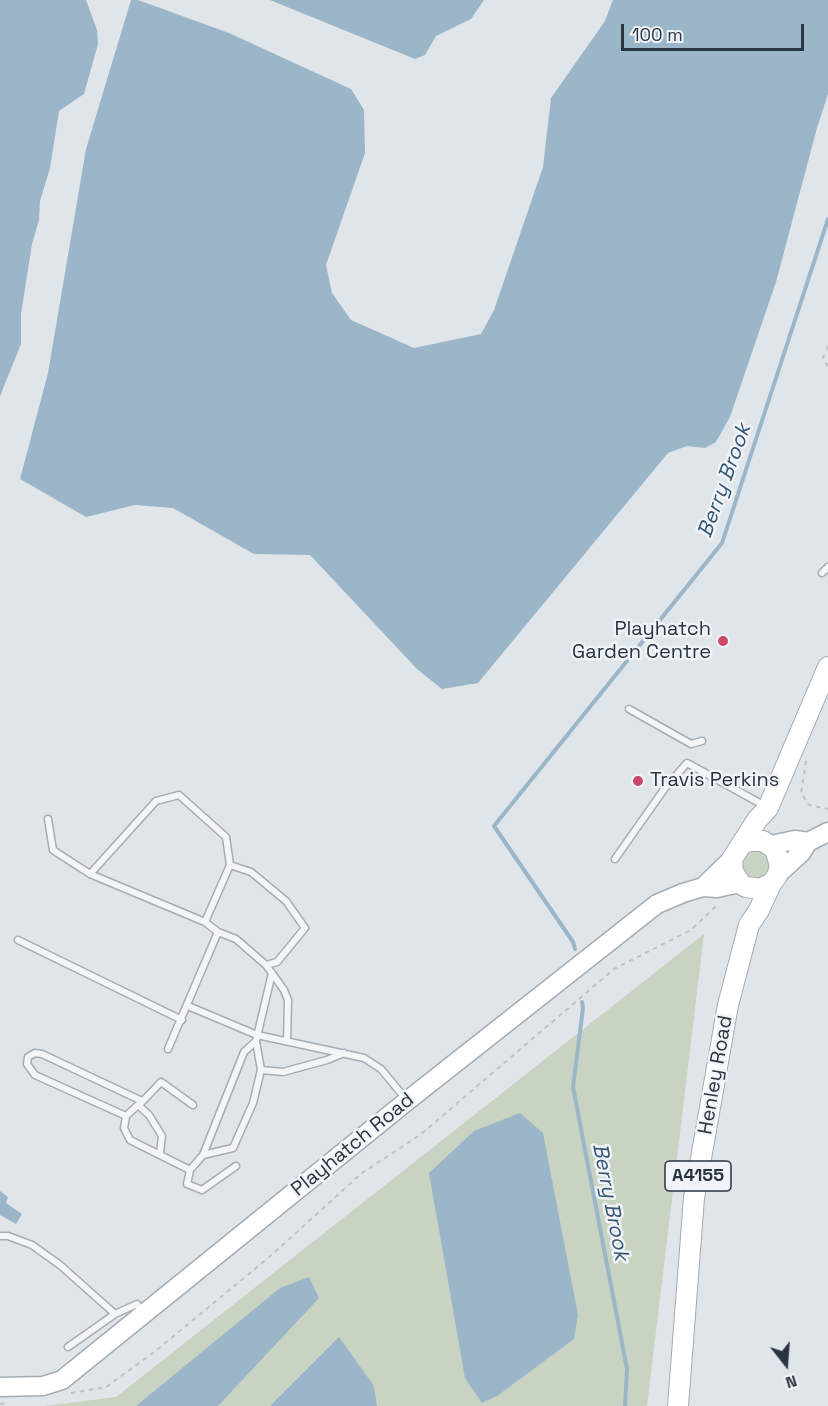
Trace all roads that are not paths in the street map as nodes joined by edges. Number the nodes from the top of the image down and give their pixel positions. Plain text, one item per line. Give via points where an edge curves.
1 (828, 567) edge
2 (822, 573) dead end
3 (828, 667) edge
4 (629, 709) dead end
5 (702, 741) dead end
6 (768, 808) junction
7 (48, 819) dead end
8 (828, 832) edge
9 (808, 842) junction
10 (770, 845) junction
11 (737, 852) junction
12 (615, 859) dead end
13 (230, 865) junction
14 (90, 874) junction
15 (775, 878) junction
16 (740, 884) junction
17 (710, 887) junction
18 (205, 922) junction
19 (749, 925) junction
20 (218, 932) junction
21 (18, 940) dead end
22 (266, 965) junction
23 (272, 973) junction
24 (188, 1006) junction
25 (182, 1020) junction
26 (257, 1038) junction
27 (287, 1041) junction
28 (168, 1049) dead end
29 (344, 1053) junction
30 (261, 1070) junction
31 (407, 1101) junction
32 (140, 1103) junction
33 (193, 1105) dead end
34 (126, 1116) junction
35 (160, 1153) junction
36 (203, 1155) junction
37 (236, 1166) dead end
38 (190, 1170) junction
39 (0, 1236) edge
40 (115, 1314) junction
41 (144, 1314) junction
42 (68, 1347) dead end
43 (0, 1387) edge
44 (678, 1406) edge

1 - 2 lane
3 - 6 main road
4 - 5 lane via 691,744
6 - 10 main road
6 - 11 main road
6 - 12 lane via 687,763
7 - 14 lane via 53,850
8 - 9 main road
9 - 10 main road via 795,840
9 - 15 main road
10 - 11 main road via 756,840
10 - 15 main road via 778,854
11 - 16 main road via 733,872
11 - 17 main road, Playhatch Road
13 - 14 lane via 226,837 179,795 156,801
13 - 18 lane
13 - 22 lane via 251,872 286,901 305,928 277,962
14 - 18 lane
15 - 16 main road via 759,889
15 - 19 main road, Henley Road / A4155
16 - 17 main road, Playhatch Road
16 - 19 main road, Henley Road / A4155
17 - 31 main road, Playhatch Road via 657,904
18 - 20 lane
19 - 44 main road, Henley Road / A4155 via 728,1005 694,1198
20 - 22 lane via 236,939
20 - 24 lane
21 - 25 lane
22 - 23 lane
23 - 26 lane
23 - 27 lane via 288,1000
24 - 25 lane
24 - 26 lane
25 - 28 lane
26 - 27 lane
26 - 30 lane
26 - 36 lane via 244,1052
27 - 29 lane
29 - 30 lane via 283,1072
29 - 31 lane via 364,1058 381,1069
30 - 36 lane via 253,1103 233,1148
31 - 41 main road, Playhatch Road
32 - 33 lane via 161,1082
32 - 34 lane
32 - 34 lane via 42,1054 28,1057 27,1064 35,1075
32 - 35 lane via 162,1136
34 - 35 lane via 124,1128 130,1140
35 - 38 lane
36 - 38 lane
37 - 38 lane via 202,1190 187,1184
39 - 40 lane via 33,1245
40 - 41 lane via 137,1304
40 - 42 lane
41 - 43 main road, Playhatch Road via 62,1380 43,1386

